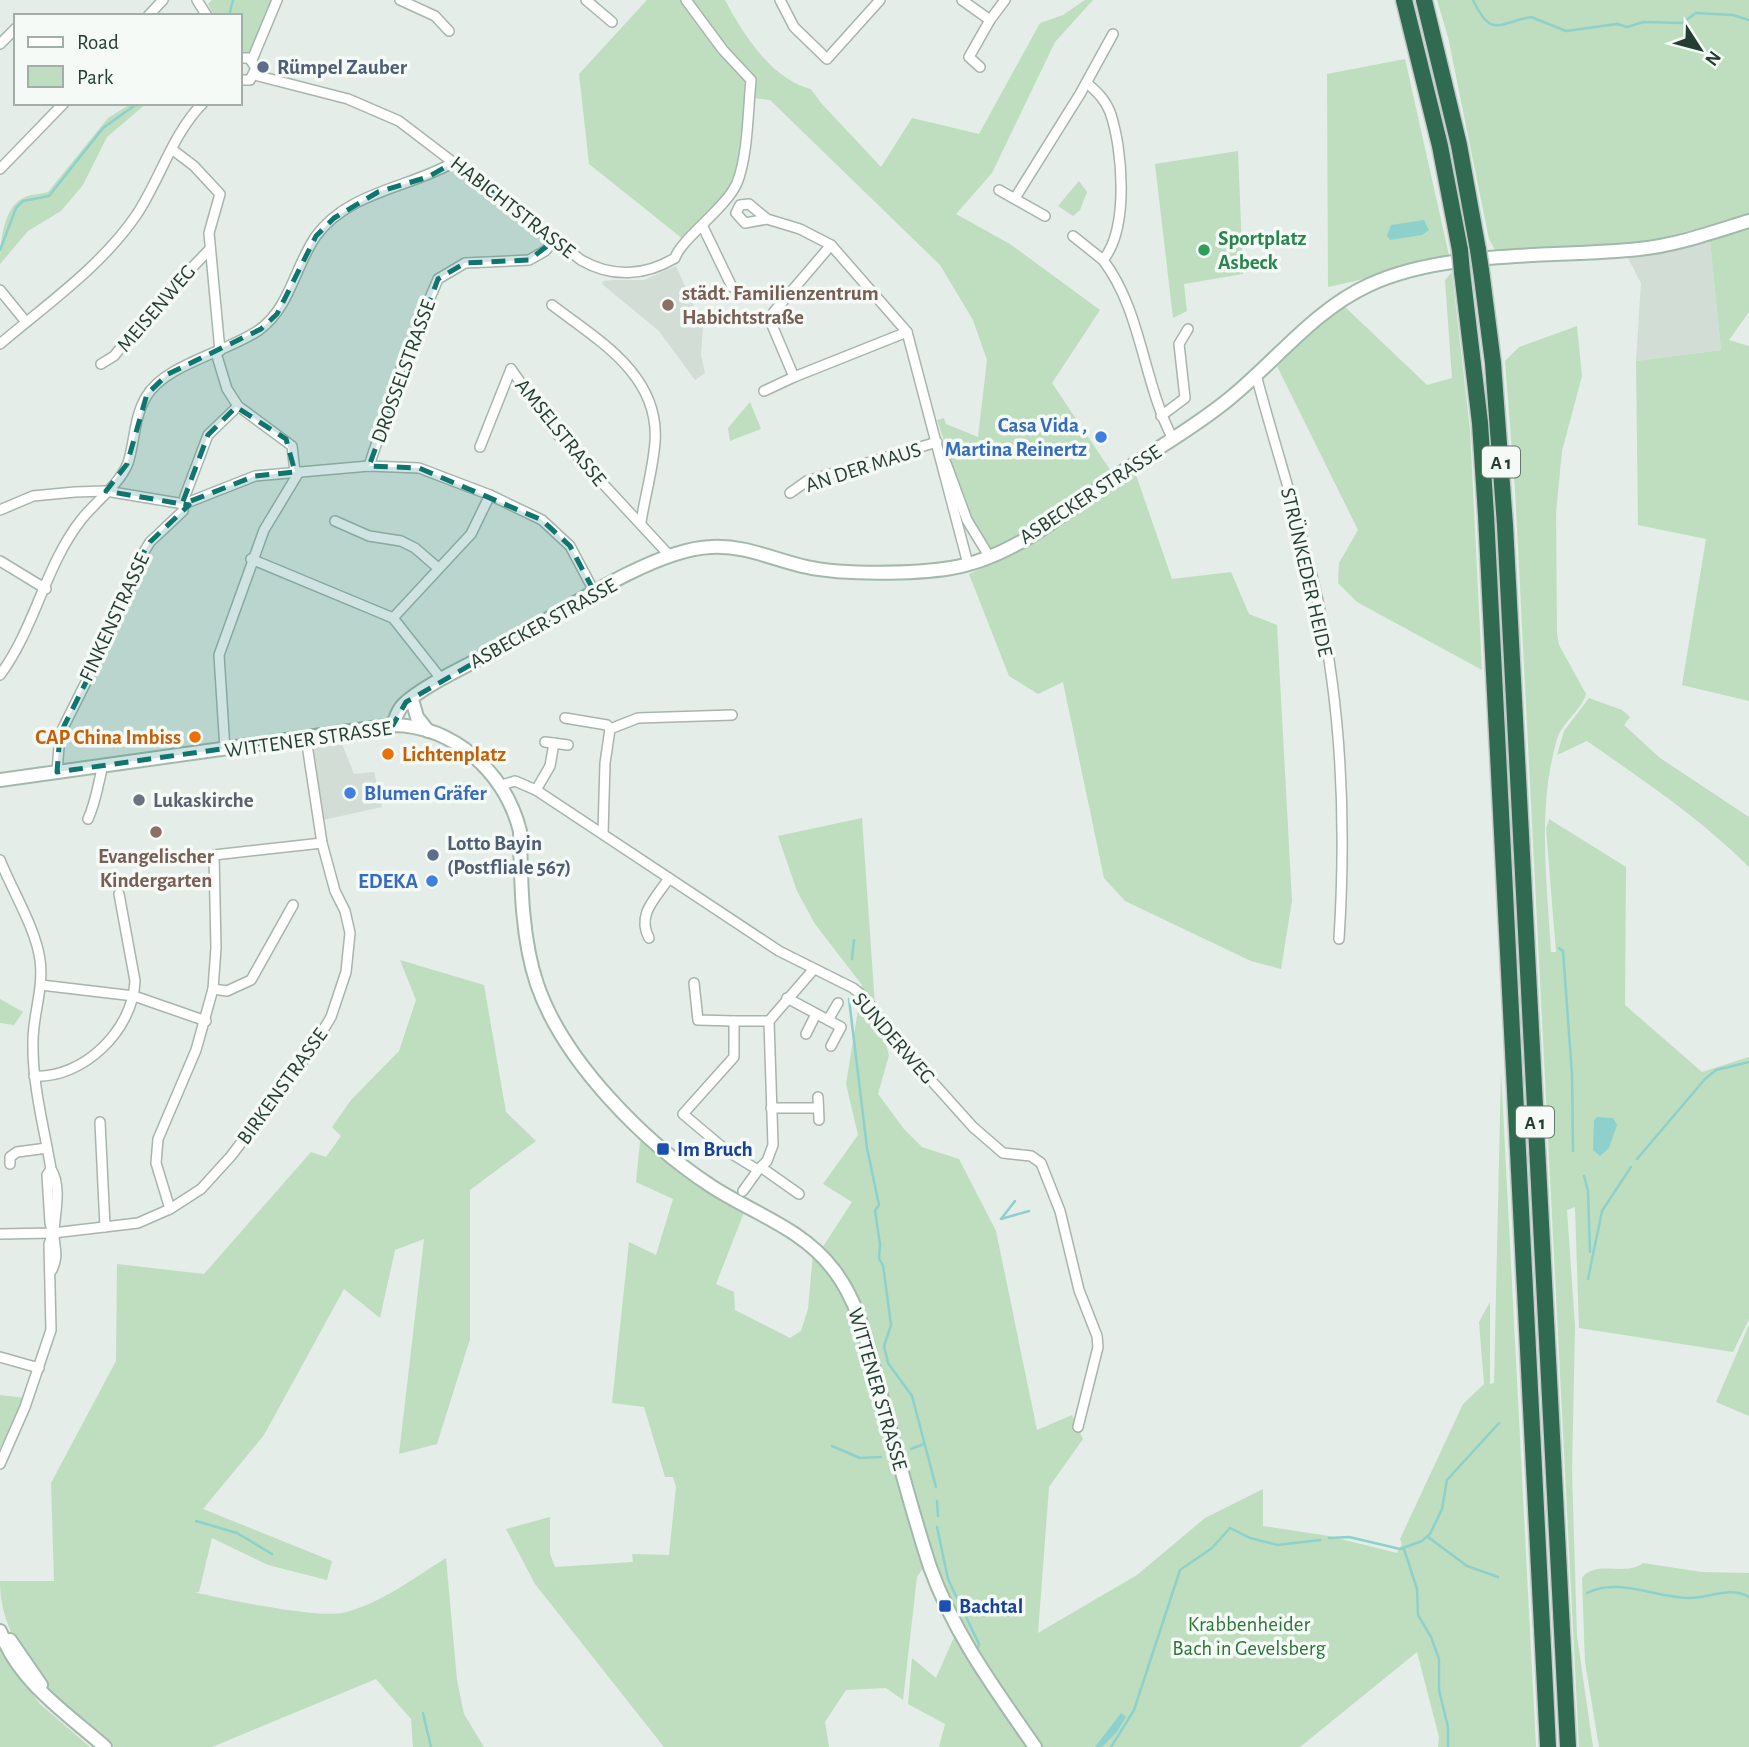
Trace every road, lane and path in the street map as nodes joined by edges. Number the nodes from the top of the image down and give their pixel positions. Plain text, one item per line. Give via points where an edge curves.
1 (163, 0) edge
2 (277, 0) edge
3 (400, 0) edge
4 (586, 0) edge
5 (686, 0) edge
6 (780, 0) edge
7 (880, 0) edge
8 (962, 0) edge
9 (1005, 0) edge
10 (1404, 0) edge
11 (1424, 0) edge
12 (150, 14) edge
13 (990, 20) junction
14 (612, 22) dead end
15 (14, 30) edge
16 (449, 32) dead end
17 (1113, 34) dead end
18 (0, 44) edge
19 (242, 58) edge
20 (252, 61) junction
21 (980, 66) dead end
22 (255, 75) junction
23 (242, 80) edge
24 (1087, 83) junction
25 (62, 105) edge
26 (201, 105) edge
27 (173, 150) junction
28 (454, 162) junction
29 (0, 169) edge
30 (999, 190) dead end
31 (1015, 198) junction
32 (1045, 216) dead end
33 (767, 219) dead end
34 (1749, 221) edge
35 (703, 227) junction
36 (1073, 236) dead end
37 (555, 240) junction
38 (831, 245) junction
39 (210, 249) junction
40 (1103, 260) junction
41 (732, 287) dead end
42 (0, 290) edge
43 (552, 305) dead end
44 (26, 322) junction
45 (1188, 329) dead end
46 (907, 332) junction
47 (0, 344) edge
48 (218, 352) junction
49 (101, 364) dead end
50 (1256, 375) junction
51 (794, 377) junction
52 (764, 390) dead end
53 (238, 406) junction
54 (1161, 416) junction
55 (1173, 439) junction
56 (937, 442) junction
57 (480, 447) dead end
58 (369, 466) junction
59 (297, 472) junction
60 (106, 491) junction
61 (790, 494) dead end
62 (490, 495) junction
63 (184, 504) junction
64 (0, 510) edge
65 (335, 521) dead end
66 (641, 523) junction
67 (669, 555) junction
68 (989, 556) junction
69 (251, 559) junction
70 (0, 561) edge
71 (968, 564) junction
72 (438, 568) junction
73 (46, 589) junction
74 (595, 593) junction
75 (393, 618) junction
76 (0, 675) edge
77 (442, 680) junction
78 (414, 701) junction
79 (732, 715) dead end
80 (565, 718) dead end
81 (399, 726) junction
82 (610, 729) junction
83 (428, 731) junction
84 (306, 738) junction
85 (568, 745) dead end
86 (225, 750) junction
87 (103, 765) junction
88 (57, 772) junction
89 (0, 780) edge
90 (502, 785) junction
91 (536, 790) junction
92 (88, 819) dead end
93 (603, 833) junction
94 (322, 843) junction
95 (0, 860) edge
96 (669, 878) junction
97 (119, 894) dead end
98 (293, 905) dead end
99 (649, 938) dead end
100 (1339, 939) dead end
101 (813, 970) junction
102 (694, 983) dead end
103 (41, 985) junction
104 (213, 989) junction
105 (134, 996) junction
106 (787, 998) junction
107 (838, 1003) dead end
108 (816, 1014) junction
109 (769, 1020) junction
110 (828, 1020) junction
111 (206, 1021) junction
112 (734, 1021) junction
113 (806, 1034) dead end
114 (831, 1046) dead end
115 (34, 1076) junction
116 (818, 1097) dead end
117 (771, 1108) junction
118 (818, 1108) junction
119 (818, 1120) dead end
120 (100, 1122) dead end
121 (47, 1148) junction
122 (10, 1164) dead end
123 (760, 1169) junction
124 (743, 1191) dead end
125 (799, 1194) dead end
126 (170, 1209) junction
127 (105, 1227) junction
128 (53, 1233) junction
129 (0, 1234) edge
130 (0, 1357) edge
131 (39, 1368) junction
132 (1078, 1427) dead end
133 (0, 1464) edge
134 (0, 1630) edge
135 (105, 1747) edge
136 (1035, 1747) edge
137 (1548, 1747) edge
138 (1568, 1747) edge

1 - 12 street
2 - 20 street
3 - 16 street via 435,16
4 - 14 street
5 - 35 street, HABICHTSTRASSE via 751,80 737,184
6 - 7 street via 794,27 827,59
8 - 13 street
9 - 13 street
10 - 137 highway, A 1, bridge via 1460,250 1480,423
11 - 138 highway, A 1, bridge via 1478,250 1499,424
13 - 21 street via 970,57
15 - 18 street
17 - 24 street
19 - 20 street
20 - 22 street
22 - 23 street
22 - 28 street, HABICHTSTRASSE via 366,105 399,121
24 - 31 street
24 - 40 street via 1101,95 1110,112 1119,157 1120,209 1113,243
25 - 29 street
26 - 27 street
27 - 39 street, MEISENWEG via 220,194 209,233
27 - 44 street via 136,216 111,246
28 - 37 street, HABICHTSTRASSE
28 - 48 street via 428,177 378,192 334,218 316,236 277,314 261,329
30 - 31 street
31 - 32 street
33 - 38 street
34 - 50 main road, ASBECKER STRASSE via 1664,246 1469,261 1386,279 1349,295
35 - 37 street, HABICHTSTRASSE via 677,250 675,258 636,273 587,264
35 - 41 street
36 - 40 street
37 - 58 street, DROSSELSTRASSE via 529,260 465,263 438,279 403,363
38 - 46 street
38 - 51 street via 771,319
39 - 48 street, MEISENWEG
39 - 49 street, MEISENWEG via 149,311 114,356
40 - 54 street via 1120,285
42 - 44 street
43 - 66 street via 608,347 645,390 654,417 655,442
44 - 47 street
45 - 54 street, ASBECKER STRASSE via 1179,344 1185,398
46 - 51 street
46 - 56 street, AN DER MAUS
48 - 53 street, MEISENWEG via 227,389
48 - 60 street via 169,374 147,394 127,464
50 - 55 main road, ASBECKER STRASSE
50 - 100 street, STRÜNKEDER HEIDE via 1318,600 1329,662 1343,865
51 - 52 street
53 - 59 street, MEISENWEG via 286,439 295,453
53 - 63 street, FINKENSTRASSE via 208,435
54 - 55 street
55 - 68 main road, ASBECKER STRASSE via 1016,543
56 - 61 street, AN DER MAUS via 807,481
56 - 68 street, AN DER MAUS via 967,520
56 - 71 street, AN DER MAUS
57 - 66 street, AMSELSTRASSE via 511,369 594,478
58 - 59 street
58 - 62 street via 419,468
59 - 63 street via 255,476
59 - 69 street
60 - 63 street
60 - 64 street via 33,496
60 - 73 street via 65,546
62 - 72 street via 471,534
62 - 74 street via 541,520 570,546
63 - 88 street, FINKENSTRASSE via 183,511 150,542 136,565 107,640 60,734
65 - 72 street via 369,536 401,541
66 - 67 street, AMSELSTRASSE
67 - 71 main road, ASBECKER STRASSE via 715,546 821,569 929,570
67 - 74 main road, ASBECKER STRASSE
68 - 71 main road, ASBECKER STRASSE
69 - 75 street
69 - 86 street via 219,655
70 - 73 street
72 - 75 street
73 - 76 street
74 - 77 main road, ASBECKER STRASSE
75 - 77 street
77 - 78 main road, ASBECKER STRASSE
78 - 81 main road
78 - 83 main road via 417,717
79 - 82 street via 638,718
80 - 82 street
81 - 83 main road, WITTENER STRASSE
81 - 84 main road, WITTENER STRASSE
82 - 93 street
83 - 90 main road, WITTENER STRASSE via 470,754
84 - 86 main road, WITTENER STRASSE
84 - 94 street, BIRKENSTRASSE
85 - 91 street via 549,742 550,766
86 - 87 main road, WITTENER STRASSE
87 - 88 main road, WITTENER STRASSE
87 - 92 street
88 - 89 main road, WITTENER STRASSE
90 - 91 street, SUNDERWEG via 515,781
90 - 136 main road, WITTENER STRASSE via 520,831 530,950 548,1013 584,1067 663,1149 719,1191 805,1240 834,1269 859,1320 945,1606 987,1679
91 - 93 street, SUNDERWEG
93 - 96 street, SUNDERWEG
94 - 104 street via 214,855
94 - 126 street, BIRKENSTRASSE via 350,933 346,972 331,1017 231,1156 201,1189
95 - 103 street via 38,951
96 - 99 street via 647,911
96 - 101 street, SUNDERWEG
97 - 105 street via 133,962
98 - 104 street via 251,980 227,991
101 - 106 street
101 - 132 street, SUNDERWEG via 863,997 903,1049 983,1136 1010,1156 1031,1157 1047,1173 1082,1300 1097,1336
102 - 112 street via 698,1020
103 - 105 street
103 - 115 street via 33,1039
104 - 111 street
105 - 111 street
105 - 115 street via 118,1029 91,1056 58,1073
106 - 108 street
106 - 109 street
107 - 110 street
108 - 110 street
108 - 113 street
109 - 112 street
109 - 117 street
110 - 114 street via 841,1027
111 - 126 street via 158,1139 156,1163
112 - 123 street via 734,1057 683,1114 727,1151
115 - 121 street
116 - 118 street
117 - 118 street
117 - 123 street via 773,1145
118 - 119 street
120 - 127 street
121 - 122 street via 15,1153
121 - 128 street
123 - 124 street
123 - 125 street
126 - 127 street, BIRKENSTRASSE via 138,1223
127 - 128 street, BIRKENSTRASSE
128 - 129 street, BIRKENSTRASSE
128 - 131 street via 49,1244 51,1331
130 - 131 street
131 - 133 street
134 - 135 main road via 40,1681 45,1696

